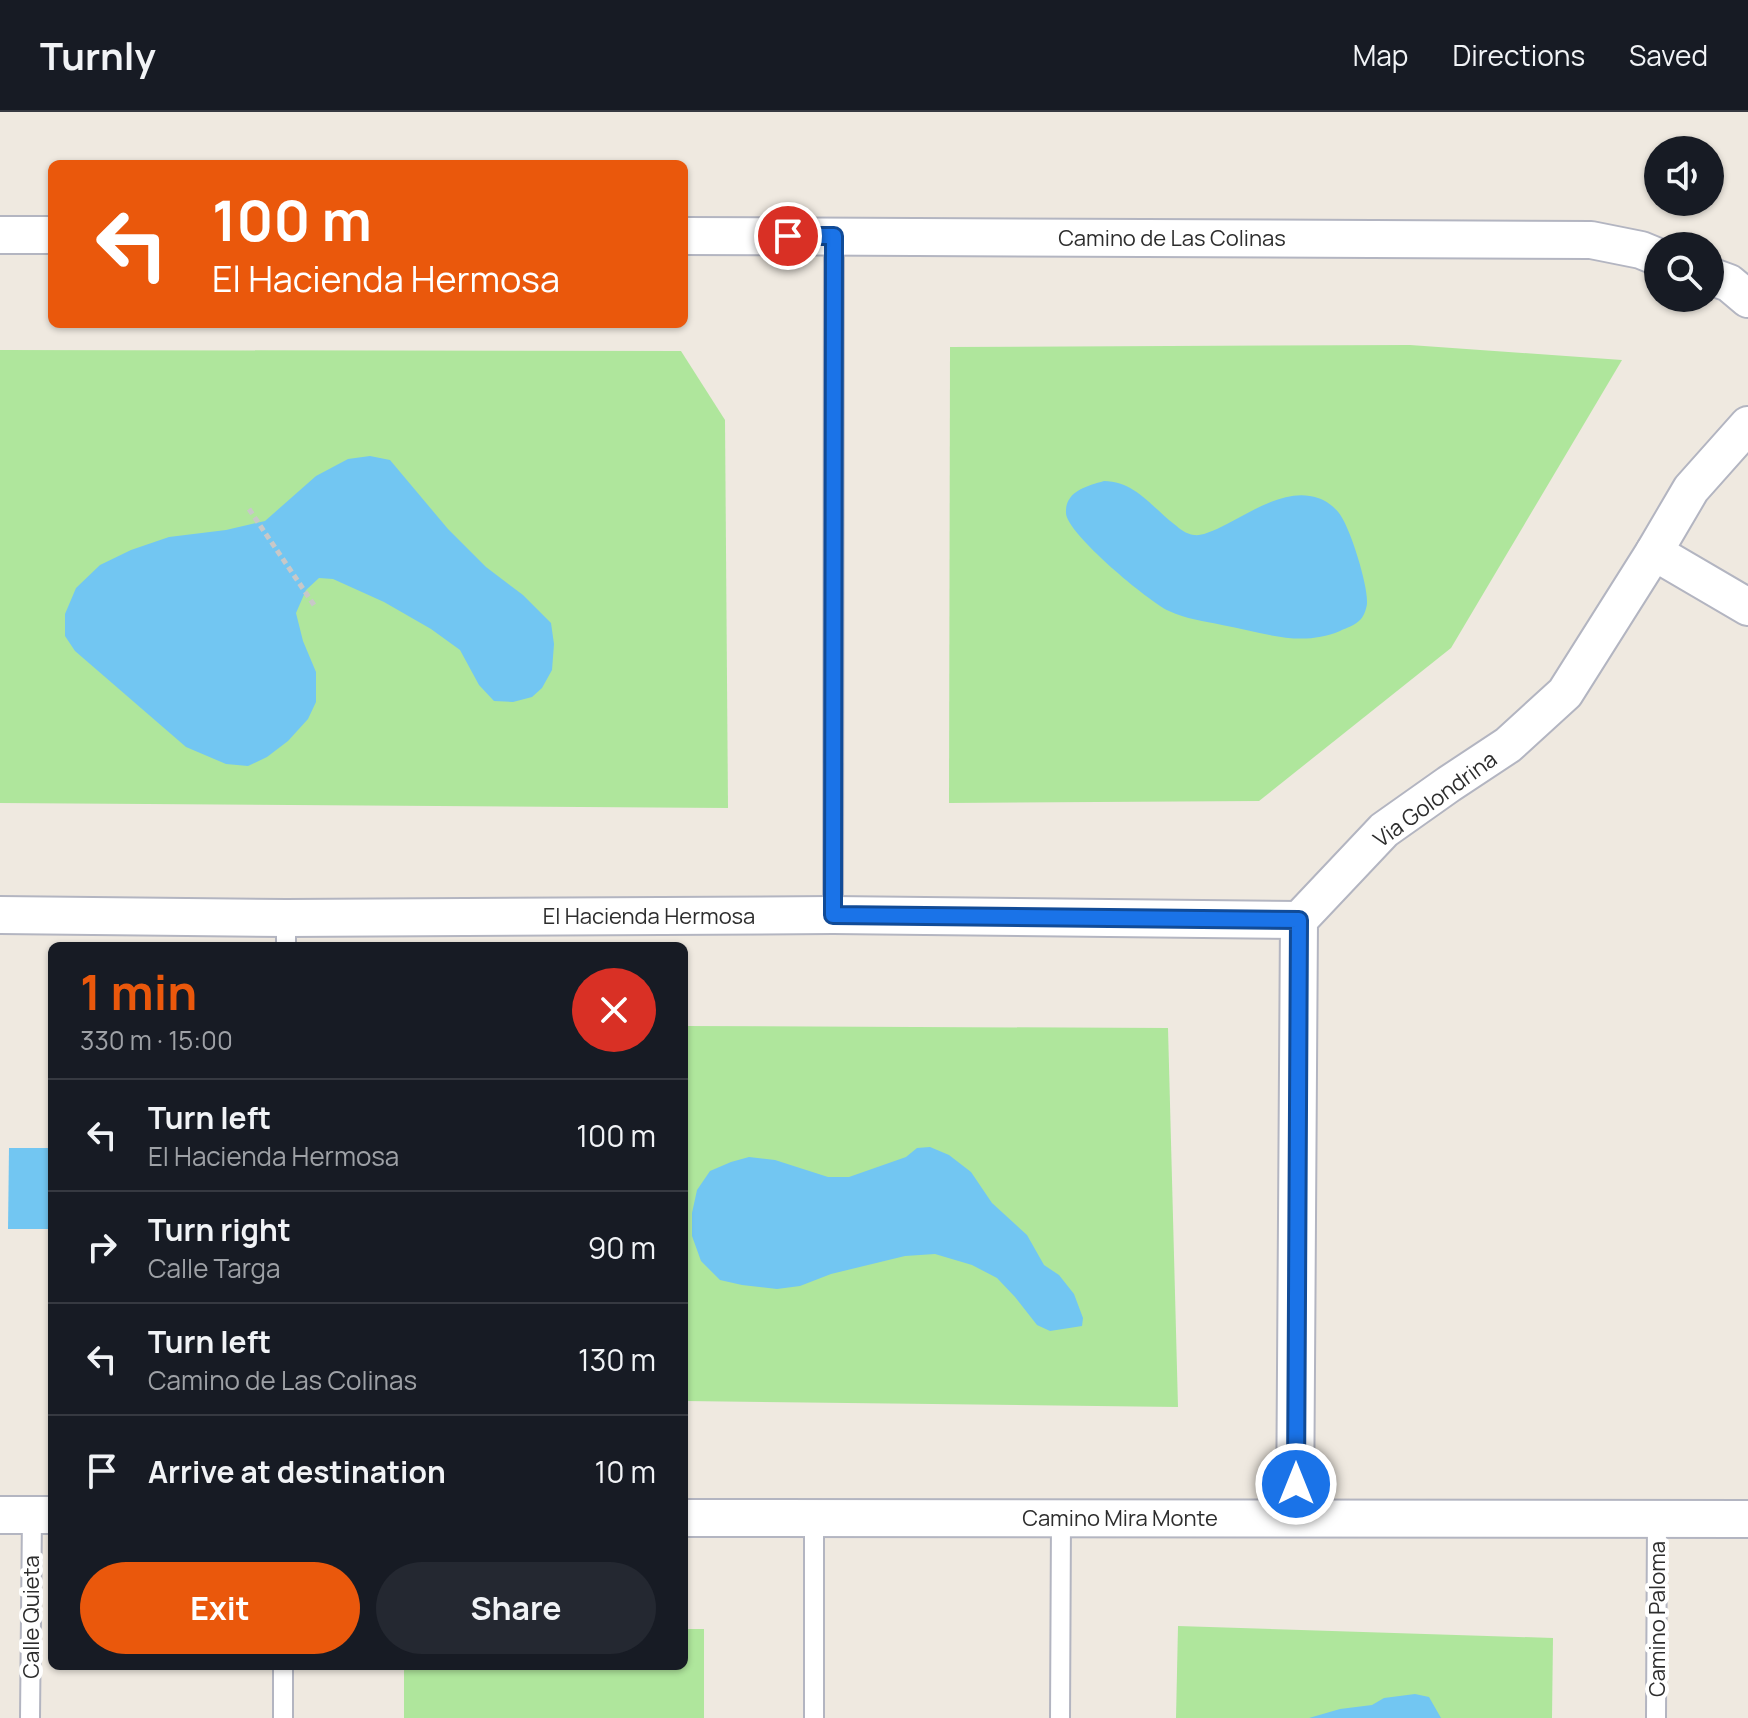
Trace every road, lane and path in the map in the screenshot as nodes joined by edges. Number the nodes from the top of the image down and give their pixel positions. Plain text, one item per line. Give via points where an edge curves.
1 (0, 235) edge
2 (48, 235) edge
3 (688, 236) edge
4 (834, 236) junction
5 (1644, 251) edge
6 (1724, 281) edge
7 (1748, 299) edge
8 (1748, 425) edge
9 (249, 509) dead end
10 (1654, 552) junction
11 (314, 605) dead end
12 (1748, 607) edge
13 (0, 915) edge
14 (833, 915) junction
15 (1299, 920) junction
16 (286, 932) edge
17 (28, 1515) edge
18 (688, 1518) edge
19 (1061, 1518) junction
20 (1295, 1518) junction
21 (814, 1519) junction
22 (1748, 1519) edge
23 (1657, 1520) junction
24 (283, 1670) edge
25 (30, 1718) edge
26 (283, 1718) edge
27 (814, 1718) edge
28 (1060, 1718) edge
29 (1656, 1718) edge

1 - 2 street
3 - 4 street, Camino de Las Colinas
4 - 5 street, Camino de Las Colinas via 1591,240
4 - 14 lane
6 - 7 street
8 - 10 street, Via Golondrina via 1691,489
9 - 11 path
10 - 12 street
10 - 15 street, Via Golondrina via 1565,693 1508,745 1384,830
13 - 16 street, El Hacienda Hermosa
14 - 15 street, El Hacienda Hermosa
14 - 16 street, El Hacienda Hermosa
15 - 20 street
17 - 25 lane, Calle Quieta
18 - 21 street, Camino Mira Monte
19 - 20 street, Camino Mira Monte
19 - 21 street, Camino Mira Monte
19 - 28 lane
20 - 23 street, Camino Mira Monte
21 - 27 lane
22 - 23 street, Camino Mira Monte
23 - 29 lane, Camino Paloma
24 - 26 lane

